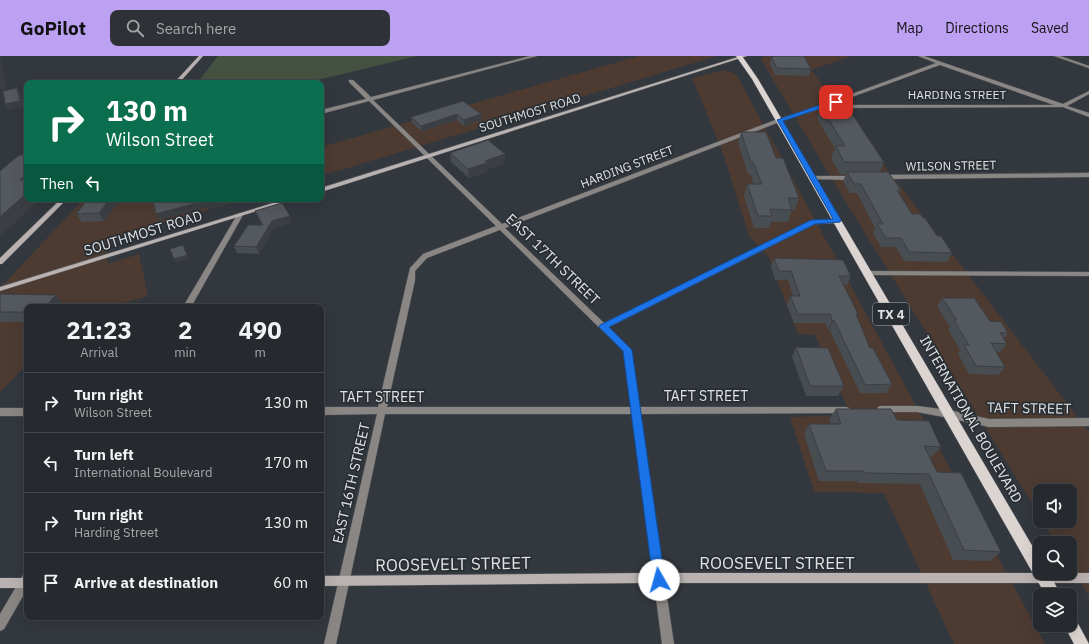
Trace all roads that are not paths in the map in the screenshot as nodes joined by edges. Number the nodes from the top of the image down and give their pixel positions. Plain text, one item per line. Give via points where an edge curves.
1 (201, 56) edge
2 (535, 56) edge
3 (742, 56) edge
4 (920, 56) edge
5 (1056, 56) edge
6 (940, 63) junction
7 (1089, 67) edge
8 (179, 80) edge
9 (351, 81) dead end
10 (1089, 92) edge
11 (371, 99) junction
12 (1063, 106) junction
13 (821, 107) junction
14 (324, 111) edge
15 (1089, 116) edge
16 (780, 120) junction
17 (428, 156) junction
18 (1089, 175) edge
19 (813, 178) junction
20 (860, 178) edge
21 (875, 178) edge
22 (324, 189) edge
23 (61, 202) edge
24 (283, 202) edge
25 (240, 216) junction
26 (837, 220) junction
27 (501, 227) junction
28 (441, 250) joint
29 (0, 262) edge
30 (868, 273) junction
31 (1089, 274) edge
32 (0, 289) edge
33 (189, 304) edge
34 (603, 327) junction
35 (855, 410) edge
36 (870, 410) edge
37 (324, 411) edge
38 (382, 411) junction
39 (636, 411) junction
40 (0, 412) edge
41 (24, 412) edge
42 (949, 414) junction
43 (1089, 422) edge
44 (1033, 559) edge
45 (1033, 574) edge
46 (1077, 577) edge
47 (1089, 578) edge
48 (659, 580) junction
49 (324, 581) edge
50 (344, 581) junction
51 (24, 582) edge
52 (0, 583) edge
53 (24, 585) edge
54 (0, 625) edge
55 (1075, 632) edge
56 (330, 644) edge
57 (668, 644) edge
58 (1082, 644) edge

1 - 8 street
2 - 11 street
3 - 16 main road, INTERNATIONAL BOULEVARD / TX 4
3 - 17 street, SOUTHMOST ROAD
4 - 6 street
5 - 7 street
6 - 12 street
6 - 13 street, HARDING STREET
9 - 11 street, EAST 17TH STREET
10 - 12 street, HARDING STREET
11 - 14 street
11 - 17 street, EAST 17TH STREET
12 - 13 street, HARDING STREET
12 - 15 street
13 - 16 street, HARDING STREET
16 - 19 main road, INTERNATIONAL BOULEVARD / TX 4
16 - 27 street, HARDING STREET
17 - 22 street, SOUTHMOST ROAD
17 - 27 street, EAST 17TH STREET
18 - 21 street, WILSON STREET
19 - 20 street
19 - 26 main road, INTERNATIONAL BOULEVARD / TX 4
23 - 29 street
24 - 25 street, SOUTHMOST ROAD
25 - 32 street, SOUTHMOST ROAD
25 - 33 street
26 - 30 main road, INTERNATIONAL BOULEVARD / TX 4
26 - 34 street via 814,222
27 - 28 street, HARDING STREET
27 - 34 street, EAST 17TH STREET
28 - 38 street, EAST 16TH STREET via 425,256 412,270
30 - 31 street
30 - 42 main road, INTERNATIONAL BOULEVARD / TX 4
34 - 39 street, EAST 17TH STREET via 627,350
35 - 39 street, TAFT STREET
36 - 42 street, TAFT STREET via 917,409
37 - 38 street, TAFT STREET
38 - 39 street, TAFT STREET
38 - 50 street, EAST 16TH STREET
39 - 48 street, EAST 17TH STREET
40 - 41 street
42 - 43 street, TAFT STREET via 989,423
42 - 44 main road, INTERNATIONAL BOULEVARD / TX 4
45 - 48 street, ROOSEVELT STREET
46 - 47 street, ROOSEVELT STREET
48 - 50 street, ROOSEVELT STREET via 636,578
48 - 57 street, EAST 17TH STREET
49 - 50 street, ROOSEVELT STREET
50 - 56 street, EAST 16TH STREET
51 - 52 street
53 - 54 street
55 - 58 main road

